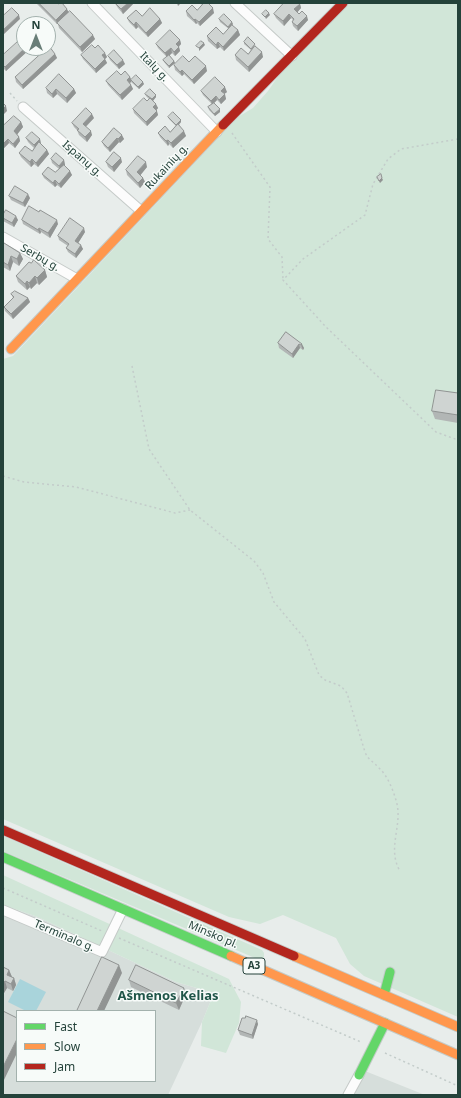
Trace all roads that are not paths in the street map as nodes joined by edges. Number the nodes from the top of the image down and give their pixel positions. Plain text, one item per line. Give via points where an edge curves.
1 (92, 3) edge
2 (235, 3) edge
3 (343, 3) edge
4 (292, 56) junction
5 (22, 107) road end
6 (217, 132) junction
7 (141, 211) junction
8 (3, 237) edge
9 (77, 279) junction
10 (11, 349) dead end
11 (3, 830) edge
12 (3, 857) edge
13 (123, 909) junction
14 (3, 910) edge
15 (286, 963) dead end
16 (273, 964) dead end
17 (264, 970) junction
18 (390, 972) dead end
19 (362, 986) junction
20 (384, 995) junction
21 (385, 1023) junction
22 (458, 1027) edge
23 (458, 1055) edge
24 (359, 1075) joint
25 (348, 1095) edge

1 - 6 street, Italų g.
2 - 4 street
3 - 4 main road, Rukainių g.
4 - 6 main road, Rukainių g.
5 - 7 street, Ispanų g.
6 - 7 main road, Rukainių g.
7 - 9 main road, Rukainių g.
8 - 9 street, Serbų g.
9 - 10 main road, Rukainių g.
11 - 19 main road, Minsko pl. / A3
12 - 13 main road, Minsko pl. / A3
13 - 14 street, Terminalo g. via 102,952
13 - 17 main road, Minsko pl. / A3
15 - 19 main road via 332,980
16 - 17 main road
17 - 21 main road, Minsko pl. / A3
18 - 20 main road
19 - 20 main road, Minsko pl. / A3
20 - 22 main road, Minsko pl. / A3
21 - 23 main road, Minsko pl. / A3
21 - 24 main road
24 - 25 street

